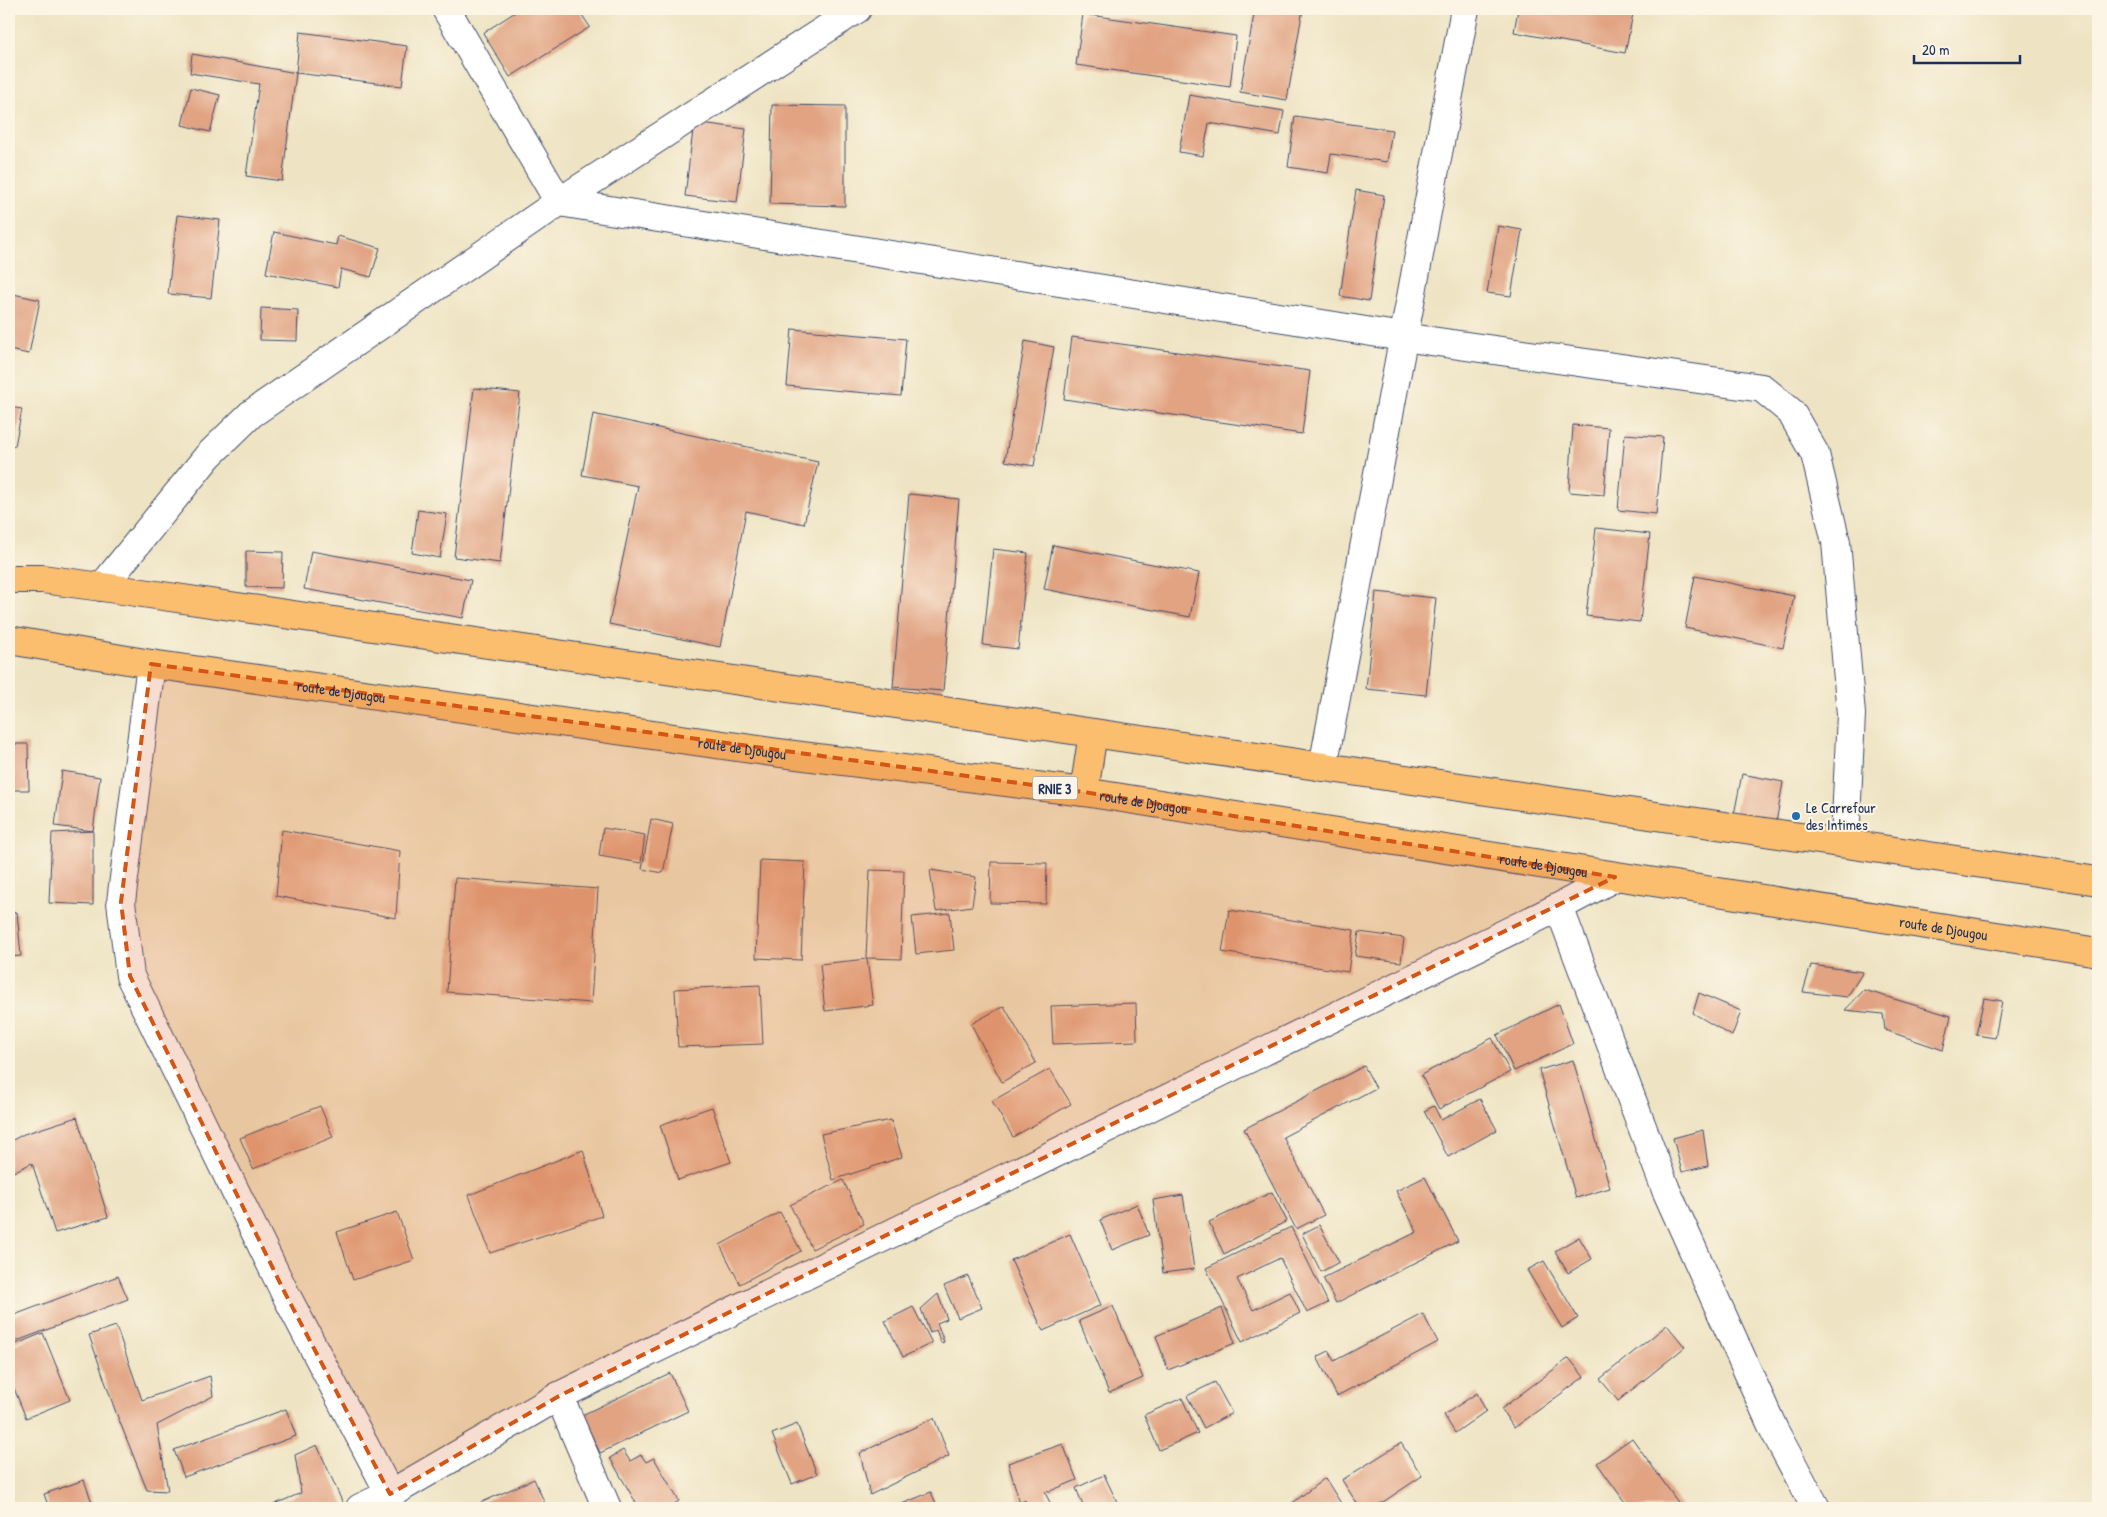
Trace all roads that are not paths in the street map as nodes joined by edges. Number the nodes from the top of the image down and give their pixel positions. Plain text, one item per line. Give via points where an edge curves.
1 (857, 9) edge
2 (1465, 9) edge
3 (453, 12) edge
4 (559, 202) junction
5 (1404, 337) junction
6 (9, 579) edge
7 (102, 587) junction
8 (9, 640) edge
9 (151, 664) junction
10 (1093, 733) junction
11 (1323, 767) junction
12 (1084, 792) junction
13 (1845, 842) junction
14 (1615, 876) junction
15 (2098, 880) edge
16 (1559, 907) junction
17 (2098, 952) edge
18 (559, 1396) junction
19 (390, 1494) junction
20 (360, 1508) edge
21 (607, 1508) edge
22 (1816, 1508) edge

1 - 4 street
2 - 5 street
3 - 4 street
4 - 5 street
4 - 7 street via 251,414 208,456
5 - 11 street
5 - 13 street via 1762,388 1791,412 1814,454 1836,542 1851,714
6 - 7 highway via 42,579
7 - 10 highway
8 - 9 highway, route de Djougou / RNIE 3
9 - 12 highway, route de Djougou / RNIE 3 via 772,752
9 - 19 street via 120,902 130,976 285,1294
10 - 11 highway
10 - 12 highway
11 - 13 highway
12 - 14 highway, route de Djougou / RNIE 3
13 - 15 highway
14 - 16 street
14 - 17 highway, route de Djougou / RNIE 3
16 - 18 street
16 - 22 street via 1666,1190 1774,1430
18 - 19 street
18 - 21 street
19 - 20 street

